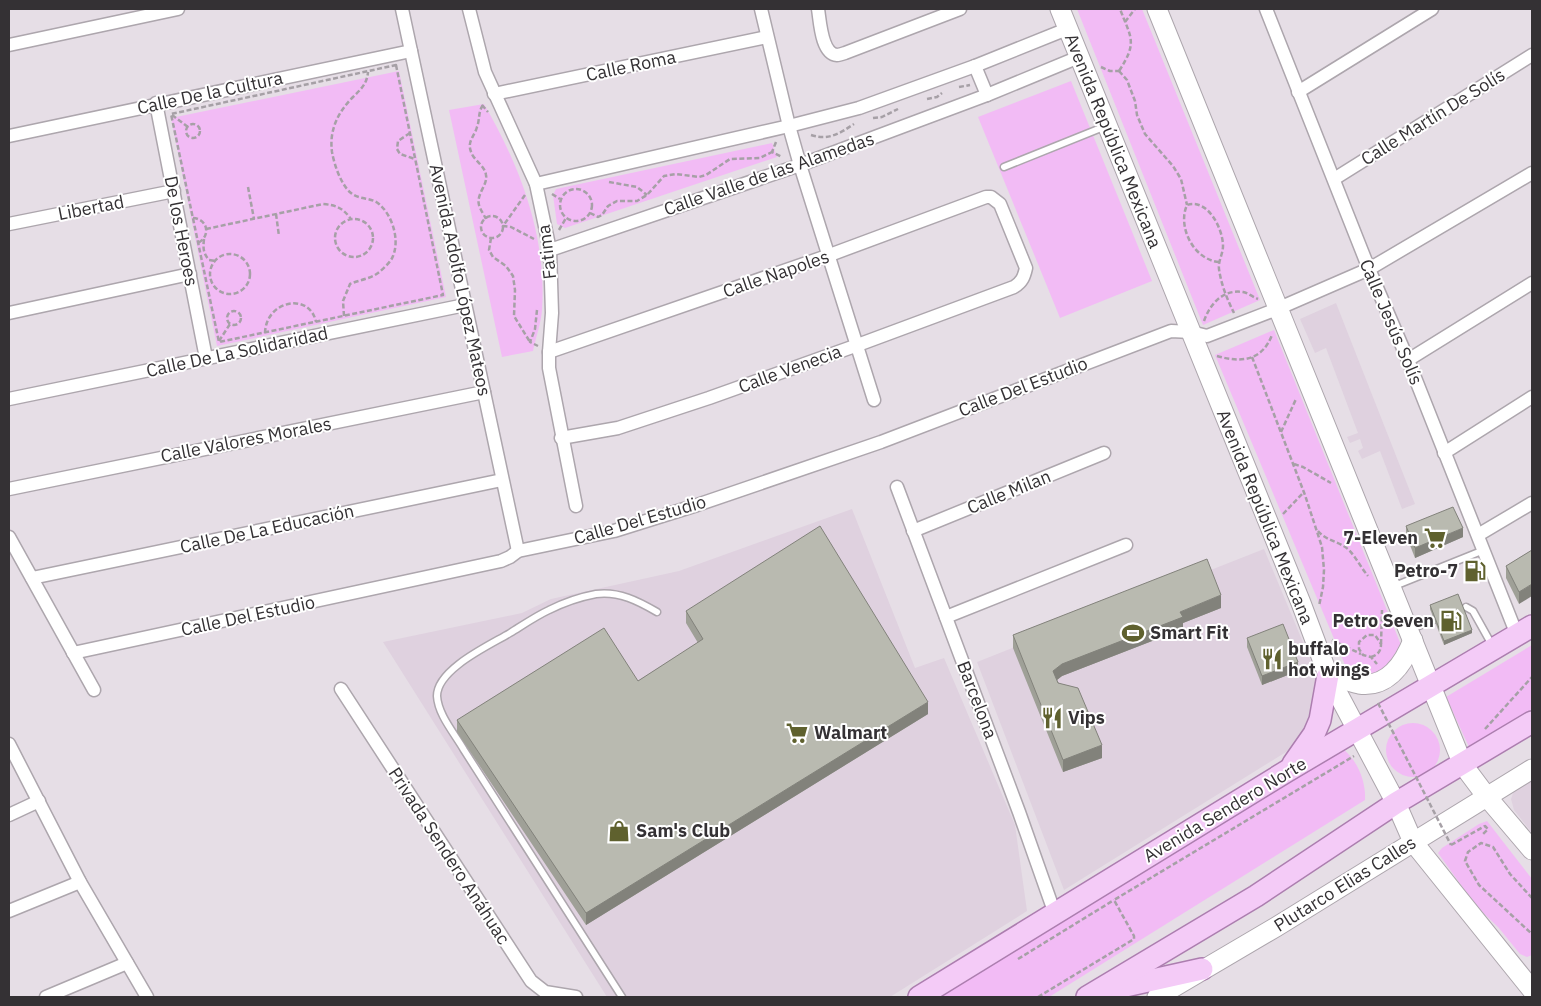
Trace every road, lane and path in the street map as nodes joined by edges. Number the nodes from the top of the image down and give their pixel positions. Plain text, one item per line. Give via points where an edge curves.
1 (178, 9) edge
2 (402, 9) edge
3 (469, 9) edge
4 (761, 9) edge
5 (818, 9) edge
6 (960, 9) edge
7 (1060, 9) edge
8 (1120, 9) edge
9 (1135, 9) edge
10 (1157, 9) edge
11 (1266, 9) edge
12 (1432, 9) edge
13 (1126, 22) junction
14 (1067, 29) junction
15 (767, 37) junction
16 (9, 45) edge
17 (411, 51) junction
18 (1532, 55) edge
19 (1079, 58) junction
20 (976, 66) junction
21 (1100, 66) dead end
22 (368, 70) junction
23 (1119, 71) junction
24 (1298, 92) junction
25 (494, 94) junction
26 (987, 95) junction
27 (156, 104) junction
28 (171, 114) junction
29 (490, 115) dead end
30 (789, 126) junction
31 (1107, 126) junction
32 (188, 127) junction
33 (410, 133) junction
34 (9, 136) edge
35 (779, 145) dead end
36 (781, 151) dead end
37 (772, 152) junction
38 (415, 159) junction
39 (800, 166) junction
40 (1004, 167) dead end
41 (1532, 173) edge
42 (1334, 179) junction
43 (602, 182) dead end
44 (587, 185) dead end
45 (248, 187) dead end
46 (523, 187) dead end
47 (537, 190) junction
48 (583, 190) junction
49 (174, 191) junction
50 (647, 196) junction
51 (549, 200) dead end
52 (528, 203) dead end
53 (1187, 205) junction
54 (590, 213) junction
55 (276, 214) junction
56 (193, 218) junction
57 (254, 219) junction
58 (351, 219) junction
59 (486, 219) junction
60 (9, 224) edge
61 (503, 226) junction
62 (206, 229) junction
63 (567, 234) dead end
64 (279, 236) dead end
65 (541, 236) junction
66 (492, 238) junction
67 (204, 239) junction
68 (198, 243) junction
69 (550, 250) junction
70 (827, 256) junction
71 (215, 261) junction
72 (1218, 262) junction
73 (1369, 270) junction
74 (190, 274) junction
75 (1532, 284) edge
76 (1014, 287) joint
77 (1225, 294) junction
78 (465, 305) junction
79 (1271, 305) junction
80 (538, 308) dead end
81 (9, 313) edge
82 (1234, 314) dead end
83 (344, 316) junction
84 (316, 322) junction
85 (230, 324) junction
86 (1197, 328) junction
87 (1274, 330) dead end
88 (265, 333) junction
89 (219, 342) junction
90 (530, 342) junction
91 (856, 346) junction
92 (1220, 351) dead end
93 (549, 352) junction
94 (1212, 354) junction
95 (1252, 356) junction
96 (206, 358) junction
97 (1408, 360) junction
98 (1216, 363) dead end
99 (1297, 391) dead end
100 (484, 392) junction
101 (1532, 397) edge
102 (9, 399) edge
103 (874, 400) dead end
104 (1281, 432) junction
105 (562, 438) junction
106 (1104, 453) dead end
107 (1444, 453) junction
108 (1293, 464) junction
109 (502, 480) junction
110 (1334, 484) dead end
111 (897, 487) dead end
112 (9, 489) edge
113 (1304, 492) junction
114 (1532, 503) edge
115 (576, 506) dead end
116 (1279, 518) dead end
117 (913, 531) junction
118 (1317, 531) junction
119 (1478, 535) junction
120 (9, 538) edge
121 (1126, 544) dead end
122 (1484, 550) junction
123 (518, 551) junction
124 (32, 578) junction
125 (1369, 578) dead end
126 (1391, 588) junction
127 (1314, 604) dead end
128 (1466, 607) dead end
129 (1382, 609) dead end
130 (657, 612) dead end
131 (1444, 615) edge
132 (946, 617) junction
133 (1525, 630) edge
134 (1411, 635) junction
135 (1381, 644) junction
136 (1331, 646) dead end
137 (1494, 648) junction
138 (73, 653) junction
139 (1363, 655) junction
140 (1328, 676) junction
141 (1532, 677) edge
142 (1430, 685) junction
143 (341, 689) dead end
144 (94, 690) dead end
145 (1378, 703) dead end
146 (1532, 722) edge
147 (1482, 732) dead end
148 (1362, 739) junction
149 (9, 744) edge
150 (1463, 765) junction
151 (1532, 769) edge
152 (1287, 771) junction
153 (1487, 797) junction
154 (39, 801) junction
155 (1396, 803) junction
156 (9, 815) edge
157 (1483, 834) dead end
158 (1414, 842) junction
159 (1532, 850) edge
160 (80, 882) junction
161 (1532, 898) edge
162 (1114, 900) junction
163 (9, 911) edge
164 (1055, 914) junction
165 (1532, 934) edge
166 (1012, 962) dead end
167 (127, 963) junction
168 (1524, 967) edge
169 (1202, 970) junction
170 (1532, 990) edge
171 (1091, 995) edge
172 (46, 997) edge
173 (147, 997) edge
174 (576, 997) edge
175 (622, 997) edge
176 (919, 997) edge
177 (1038, 997) edge
178 (1157, 997) edge

1 - 16 street
2 - 17 street, Avenida Adolfo López Mateos
3 - 25 street, Fatima
4 - 15 street
5 - 6 street via 823,41 836,55
7 - 14 main road, Avenida República Mexicana
8 - 13 path
9 - 13 path
10 - 79 main road
11 - 24 street, Calle Jesús Solís
12 - 24 street
13 - 23 path via 1132,41 1129,55
14 - 19 main road, Avenida República Mexicana
14 - 20 street, Calle Valle de las Alamedas
15 - 25 street, Calle Roma
15 - 30 street
17 - 27 street, Calle De la Cultura
17 - 78 street, Avenida Adolfo López Mateos
18 - 42 street, Calle Martín De Solís
19 - 26 street, Calle Valle de las Alamedas
19 - 31 main road, Avenida República Mexicana
20 - 26 street
20 - 30 street, Calle Valle de las Alamedas via 860,108
21 - 23 path
22 - 28 path
22 - 33 path via 396,65
22 - 83 path via 368,80 335,119 332,152 346,188 352,194 373,200 387,213 392,222 396,247 393,257 377,274 350,284 343,301
23 - 53 path via 1136,101 1145,134 1180,179
24 - 42 street, Calle Jesús Solís
25 - 47 street, Fatima
26 - 39 street, Calle Valle de las Alamedas
27 - 34 street, Calle De la Cultura
27 - 49 street, De los Heroes
28 - 32 path
28 - 56 path
29 - 59 path via 482,105 470,148 487,177 478,204
30 - 39 street
30 - 47 street, Calle Valle de las Alamedas
31 - 40 lane
31 - 86 main road, Avenida República Mexicana
32 - 32 path via 189,136 199,135 198,126 192,124
33 - 38 path
33 - 38 path via 398,141 397,148 400,154
35 - 37 path via 775,140
36 - 37 path via 781,158
37 - 50 path via 760,158 730,159 698,178 676,174 664,176
38 - 83 path via 444,295
39 - 69 street, Calle Valle de las Alamedas
39 - 70 street
41 - 73 street, Calle Del Estudio
42 - 73 street, Calle Jesús Solís
43 - 50 path via 637,187
44 - 48 path
45 - 57 path
46 - 47 path
47 - 51 path
47 - 52 path
47 - 61 path
47 - 65 street, Fatima
48 - 54 path via 592,203
48 - 54 path via 567,191 560,199 560,210 571,220 582,220
49 - 60 street, Libertad
49 - 74 street, De los Heroes
50 - 54 path via 637,201 617,200 602,216
53 - 72 path via 1183,214 1186,234 1197,251 1209,261
53 - 72 path via 1203,206 1217,223 1223,240
55 - 57 path
55 - 58 path via 333,204
55 - 64 path
56 - 62 path via 204,223
56 - 68 path
57 - 62 path
58 - 58 path via 340,225 335,237 339,250 344,254 362,256 372,247 374,235 363,220
59 - 61 path via 497,218
59 - 66 path via 482,230 485,236
61 - 65 path
61 - 66 path via 500,235
62 - 67 path
63 - 65 path via 558,232
65 - 69 street, Fatima
66 - 90 path via 489,250 492,257 506,266 513,276 514,316
67 - 68 path
67 - 71 path via 203,251 209,260
68 - 89 path
69 - 93 street, Fatima via 552,313
70 - 76 street, Calle Napoles via 991,197 1000,204 1026,268 1021,282
70 - 91 street
70 - 93 street, Calle Napoles
71 - 71 path via 210,279 217,290 230,294 247,285 250,273 245,260 226,254
72 - 77 path
73 - 79 street, Calle Del Estudio
73 - 97 street, Calle Jesús Solís
74 - 81 street
74 - 96 street, De los Heroes
75 - 97 street
76 - 91 street, Calle Venecia
77 - 79 path via 1244,292
77 - 82 path
77 - 86 path via 1211,305
78 - 96 street, Calle De La Solidaridad
78 - 100 street, Avenida Adolfo López Mateos
79 - 86 street, Calle Del Estudio via 1207,336
79 - 126 main road
80 - 90 path
83 - 84 path
84 - 88 path
84 - 88 path via 307,307 286,305 269,315
85 - 85 path via 240,320 238,312 228,314
85 - 89 path
86 - 123 street, Calle Del Estudio via 1171,332 881,442 697,504 614,531
86 - 140 main road, Avenida República Mexicana
87 - 95 path via 1264,349
88 - 89 path
90 - 93 path
91 - 103 street
91 - 105 street, Calle Venecia via 618,428
92 - 94 path
93 - 105 street, Fatima
94 - 95 path via 1234,360
94 - 98 path
95 - 104 path
96 - 102 street, Calle De La Solidaridad
97 - 107 street, Calle Jesús Solís
99 - 104 path
100 - 109 street, Avenida Adolfo López Mateos
100 - 112 street, Calle Valores Morales
101 - 107 street
104 - 108 path
105 - 115 street, Fatima
106 - 117 street, Calle Milan
107 - 119 street, Calle Jesús Solís
108 - 110 path
108 - 113 path
109 - 123 street, Avenida Adolfo López Mateos
109 - 124 street, Calle De La Educación
111 - 117 street, Barcelona
113 - 116 path
113 - 118 path
114 - 119 street
117 - 132 street, Barcelona
118 - 125 path via 1350,552
118 - 127 path via 1324,570 1318,612
119 - 122 street, Calle Jesús Solís
120 - 124 street
121 - 132 street
122 - 126 lane
122 - 133 street, Calle Jesús Solís
123 - 138 street, Calle Del Estudio via 501,561
124 - 138 street
126 - 134 main road
128 - 137 lane via 1472,611
129 - 135 path
130 - 175 lane via 628,597 597,594 573,600 466,658 440,683 437,695 443,714 464,750
131 - 134 lane
132 - 164 street, Barcelona
133 - 137 main road, Avenida Sendero Norte
134 - 140 main road via 1402,664 1378,681 1358,684
134 - 142 main road
135 - 139 path via 1380,651 1374,656
135 - 139 path via 1371,634 1364,636 1358,645
136 - 139 path via 1328,638
137 - 142 main road, Avenida Sendero Norte
138 - 144 street
140 - 148 main road, Avenida República Mexicana
140 - 152 main road via 1320,720 1314,734
141 - 147 path
142 - 148 main road, Avenida Sendero Norte
142 - 150 main road
143 - 174 street, Privada Sendero Anáhuac via 531,981 545,992
145 - 157 path, bridge via 1451,845 1486,826 1488,829
146 - 150 main road
148 - 152 main road, Avenida Sendero Norte
148 - 155 main road, Avenida República Mexicana
148 - 162 path
149 - 154 street
150 - 153 main road
150 - 155 main road
151 - 153 main road, Plutarco Elias Calles
152 - 164 main road, Avenida Sendero Norte
153 - 158 main road, Plutarco Elias Calles
153 - 159 main road
154 - 156 street
154 - 160 street
155 - 158 main road, Avenida República Mexicana
155 - 171 main road via 1256,896
158 - 168 main road, Avenida República Mexicana
158 - 169 main road, Plutarco Elias Calles
160 - 163 street
160 - 167 street
161 - 165 path via 1510,874 1493,847 1481,843 1468,852 1465,861 1479,885
162 - 166 path
162 - 177 path via 1134,939
164 - 176 main road, Avenida Sendero Norte
167 - 172 street
167 - 173 street
168 - 170 main road, Avenida República Mexicana
169 - 171 main road
169 - 178 main road, Plutarco Elias Calles

